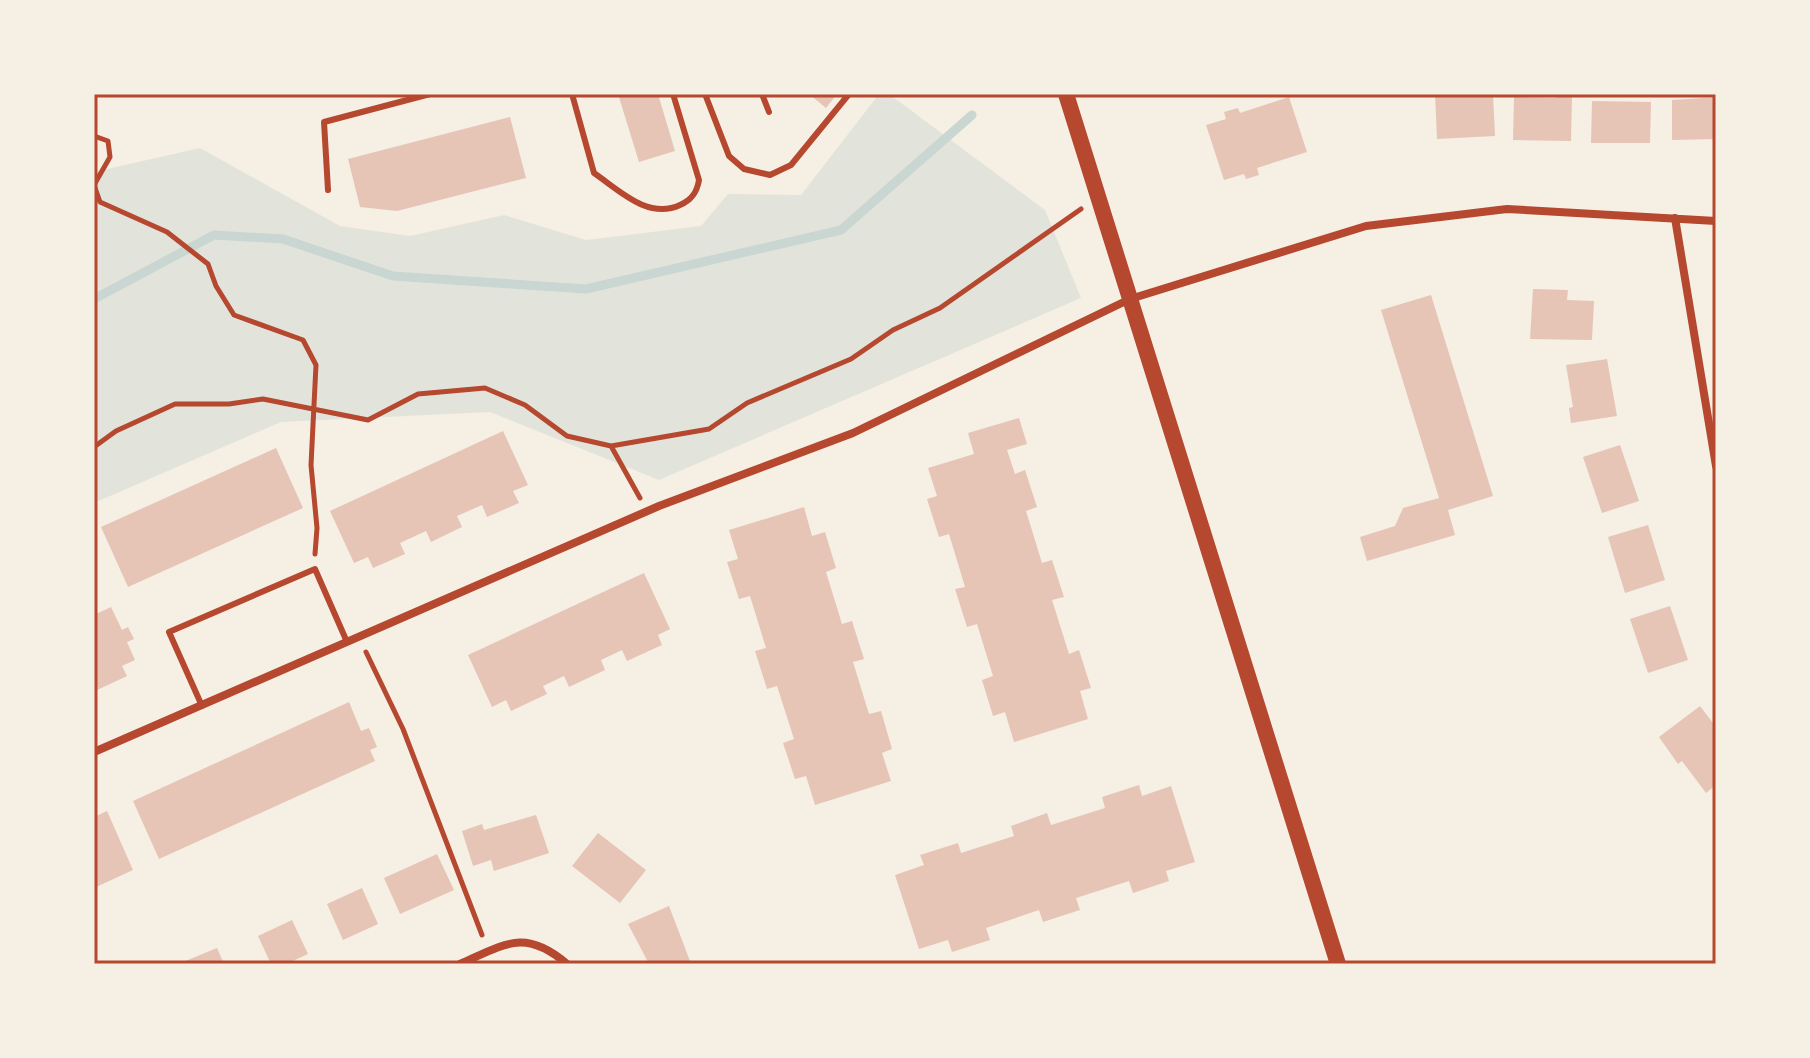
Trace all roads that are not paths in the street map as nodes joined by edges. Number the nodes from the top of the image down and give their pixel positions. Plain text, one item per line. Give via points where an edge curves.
1 (428, 94) edge
2 (572, 94) edge
3 (673, 94) edge
4 (705, 94) edge
5 (762, 94) edge
6 (849, 94) edge
7 (1069, 98) edge
8 (769, 112) dead end
9 (328, 190) dead end
10 (1675, 218) junction
11 (1716, 221) edge
12 (1130, 299) junction
13 (1716, 466) edge
14 (347, 642) junction
15 (202, 706) junction
16 (94, 752) edge
17 (460, 964) edge
18 (567, 964) edge
19 (1338, 964) edge

1 - 9 lane via 324,122
2 - 3 lane via 594,173 652,209 664,210 691,198 699,180
4 - 6 lane via 729,156 744,169 770,175 791,165
5 - 8 lane
7 - 12 main road
10 - 11 street
10 - 12 street via 1507,209 1366,226
10 - 13 street
12 - 14 street via 853,433 647,511
12 - 19 main road
14 - 15 street
14 - 15 lane via 315,569 169,632
15 - 16 street
17 - 18 street via 507,943 543,945

